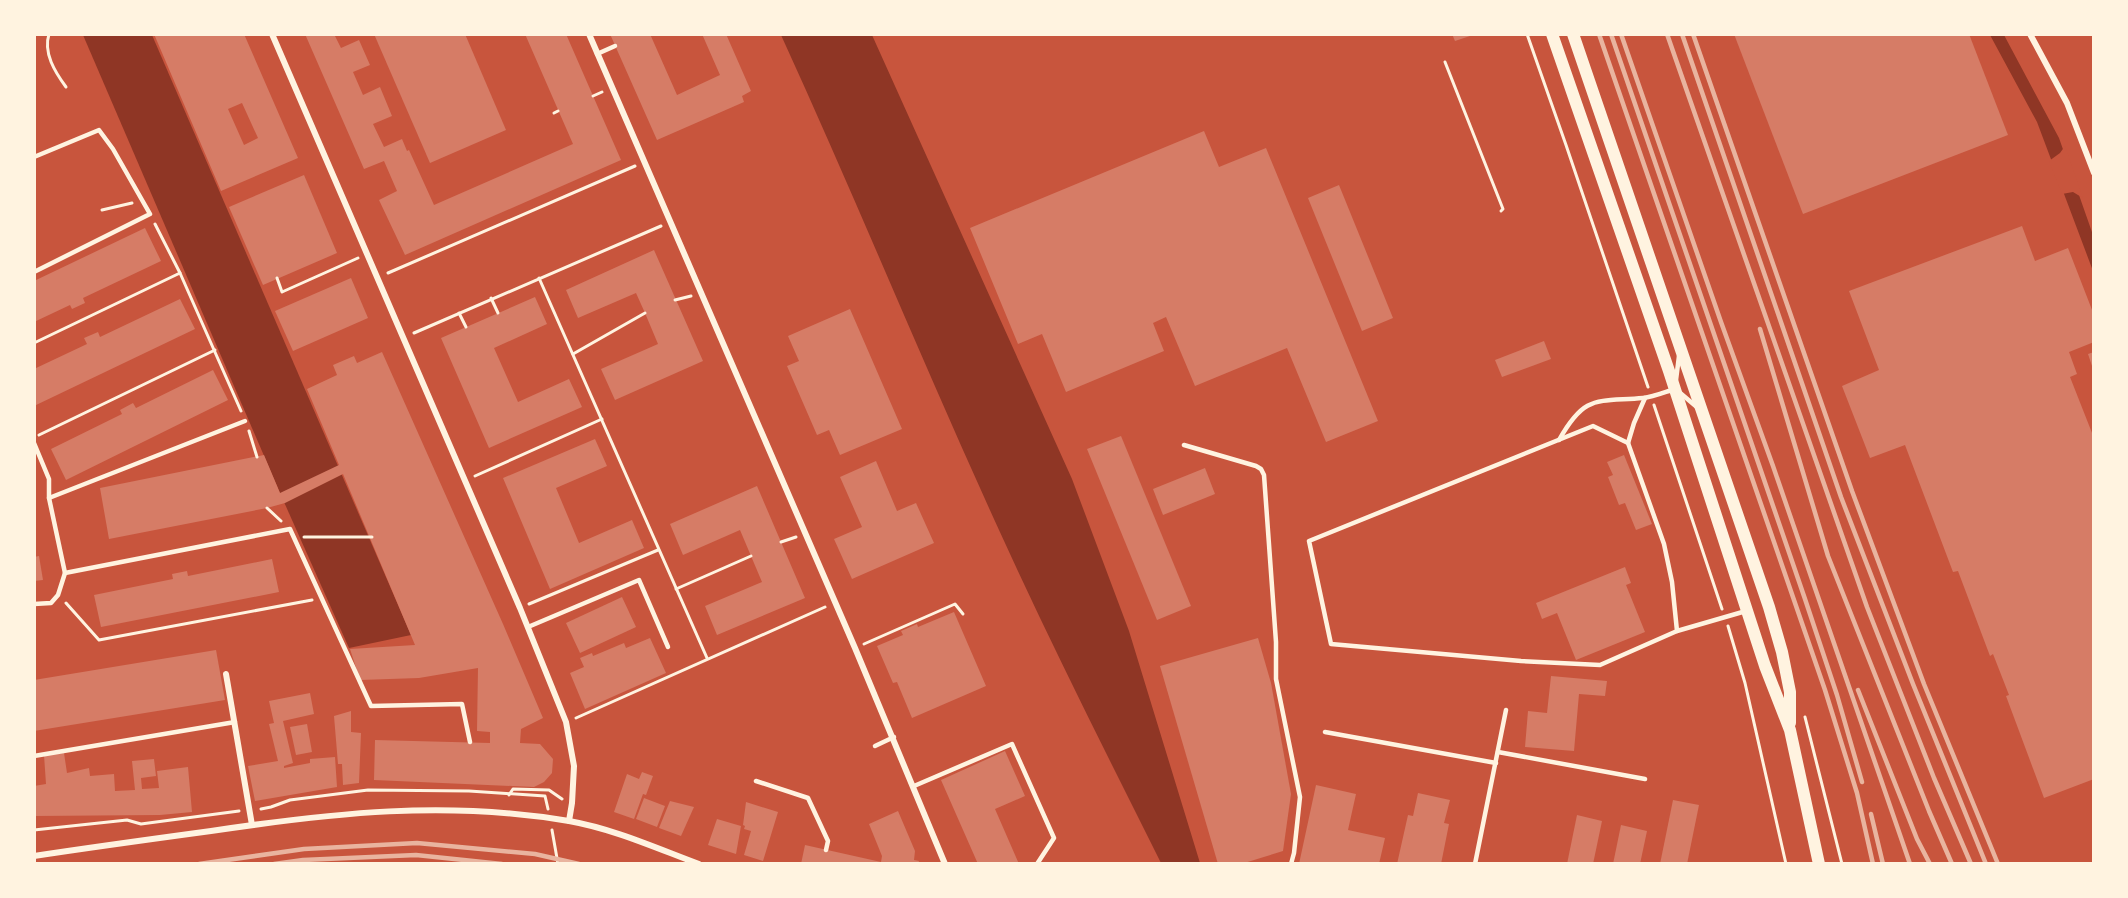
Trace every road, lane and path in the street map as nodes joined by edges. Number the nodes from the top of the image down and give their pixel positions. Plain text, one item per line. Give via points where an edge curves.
1 (49, 34) edge
2 (272, 34) edge
3 (589, 34) edge
4 (1527, 34) edge
5 (1552, 34) edge
6 (2030, 34) edge
7 (1573, 39) edge
8 (615, 46) dead end
9 (597, 54) junction
10 (1445, 62) dead end
11 (66, 87) dead end
12 (34, 157) edge
13 (644, 162) junction
14 (2094, 173) edge
15 (143, 201) junction
16 (102, 210) dead end
17 (1501, 211) dead end
18 (150, 214) junction
19 (670, 222) junction
20 (368, 254) junction
21 (34, 272) edge
22 (180, 273) junction
23 (378, 277) junction
24 (277, 278) dead end
25 (539, 278) junction
26 (701, 294) junction
27 (491, 298) junction
28 (675, 300) dead end
29 (459, 313) junction
30 (498, 313) dead end
31 (645, 313) dead end
32 (466, 327) dead end
33 (404, 337) junction
34 (34, 343) edge
35 (1681, 347) junction
36 (215, 350) junction
37 (573, 354) junction
38 (1675, 389) junction
39 (1648, 397) junction
40 (1702, 411) junction
41 (602, 419) junction
42 (245, 421) junction
43 (44, 433) dead end
44 (1559, 440) junction
45 (34, 443) edge
46 (1628, 443) junction
47 (1184, 445) dead end
48 (257, 457) dead end
49 (465, 480) junction
50 (49, 498) junction
51 (804, 534) junction
52 (293, 537) junction
53 (372, 537) dead end
54 (781, 542) dead end
55 (657, 550) junction
56 (751, 556) dead end
57 (65, 573) junction
58 (676, 589) junction
59 (58, 595) junction
60 (320, 598) junction
61 (834, 603) junction
62 (34, 604) edge
63 (520, 608) junction
64 (1747, 611) junction
65 (963, 614) dead end
66 (1725, 617) junction
67 (528, 627) junction
68 (1677, 631) junction
69 (668, 648) dead end
70 (855, 648) junction
71 (707, 658) junction
72 (226, 674) dead end
73 (1506, 710) dead end
74 (235, 722) junction
75 (566, 722) junction
76 (1790, 730) junction
77 (1324, 732) dead end
78 (894, 737) junction
79 (470, 742) dead end
80 (875, 746) dead end
81 (1498, 752) junction
82 (34, 756) edge
83 (1496, 763) junction
84 (1645, 779) dead end
85 (756, 781) dead end
86 (914, 786) junction
87 (511, 795) junction
88 (541, 796) dead end
89 (516, 801) dead end
90 (572, 803) junction
91 (544, 805) dead end
92 (250, 810) junction
93 (569, 821) junction
94 (252, 825) junction
95 (34, 830) edge
96 (826, 850) dead end
97 (34, 856) edge
98 (699, 864) edge
99 (945, 864) edge
100 (1037, 864) edge
101 (1291, 864) edge
102 (1475, 864) edge
103 (1786, 864) edge
104 (1819, 864) edge

1 - 11 path via 46,44 51,61
2 - 20 street
3 - 9 street
4 - 39 path
5 - 38 main road
6 - 14 street via 2067,103
7 - 35 main road
8 - 9 lane
9 - 13 street
10 - 17 path
12 - 15 lane via 99,130
13 - 19 street
13 - 23 path
15 - 16 path
15 - 18 lane
18 - 21 lane
18 - 22 path
19 - 25 path
19 - 26 street
20 - 23 street
20 - 24 path via 282,292
22 - 34 path
22 - 36 path
23 - 33 street
25 - 27 path
25 - 37 path
26 - 28 path
26 - 51 street
27 - 29 path
27 - 30 path
29 - 32 path
29 - 33 path
31 - 37 path
33 - 49 street
35 - 38 lane
35 - 40 main road
36 - 42 path
36 - 43 path
37 - 41 path
38 - 39 lane
38 - 40 lane
38 - 64 main road
39 - 44 lane via 1603,400 1587,406 1571,418
39 - 46 lane
39 - 66 path
40 - 76 main road via 1782,652 1790,692
41 - 49 path
41 - 55 path
42 - 48 path
42 - 50 lane
44 - 46 lane via 1593,426
44 - 68 lane via 1309,541 1331,644 1600,664
45 - 50 lane via 49,479
46 - 68 lane via 1664,544
47 - 101 lane via 1256,466 1266,484 1276,680 1300,797
49 - 63 street
50 - 57 lane
51 - 54 path
51 - 61 street
52 - 53 path
52 - 57 lane via 290,530
52 - 60 lane
55 - 58 path
55 - 63 path
56 - 58 path
57 - 59 lane
58 - 71 path
59 - 60 path via 99,640
59 - 62 lane via 51,603
60 - 79 lane via 371,706 462,704
61 - 70 street
61 - 71 path
63 - 67 street
64 - 66 lane
64 - 76 main road
65 - 70 path via 955,604
66 - 68 lane
66 - 103 path
67 - 69 lane via 639,580
67 - 75 street
70 - 78 street
71 - 75 path
72 - 74 street
73 - 81 lane
74 - 82 lane
74 - 92 street
75 - 90 street via 574,766
76 - 104 main road
77 - 83 lane
78 - 80 lane
78 - 86 street
81 - 83 lane
81 - 84 lane
83 - 102 lane
85 - 96 lane via 808,798 828,841
86 - 99 street
86 - 100 lane via 1012,744 1054,838
87 - 88 path
87 - 89 path
87 - 90 path via 513,789 549,790
87 - 92 path via 368,790 290,800
90 - 91 path
90 - 93 street
92 - 94 street
92 - 95 path via 141,824 127,820
93 - 94 street via 423,809
93 - 98 street via 613,832
94 - 97 street

